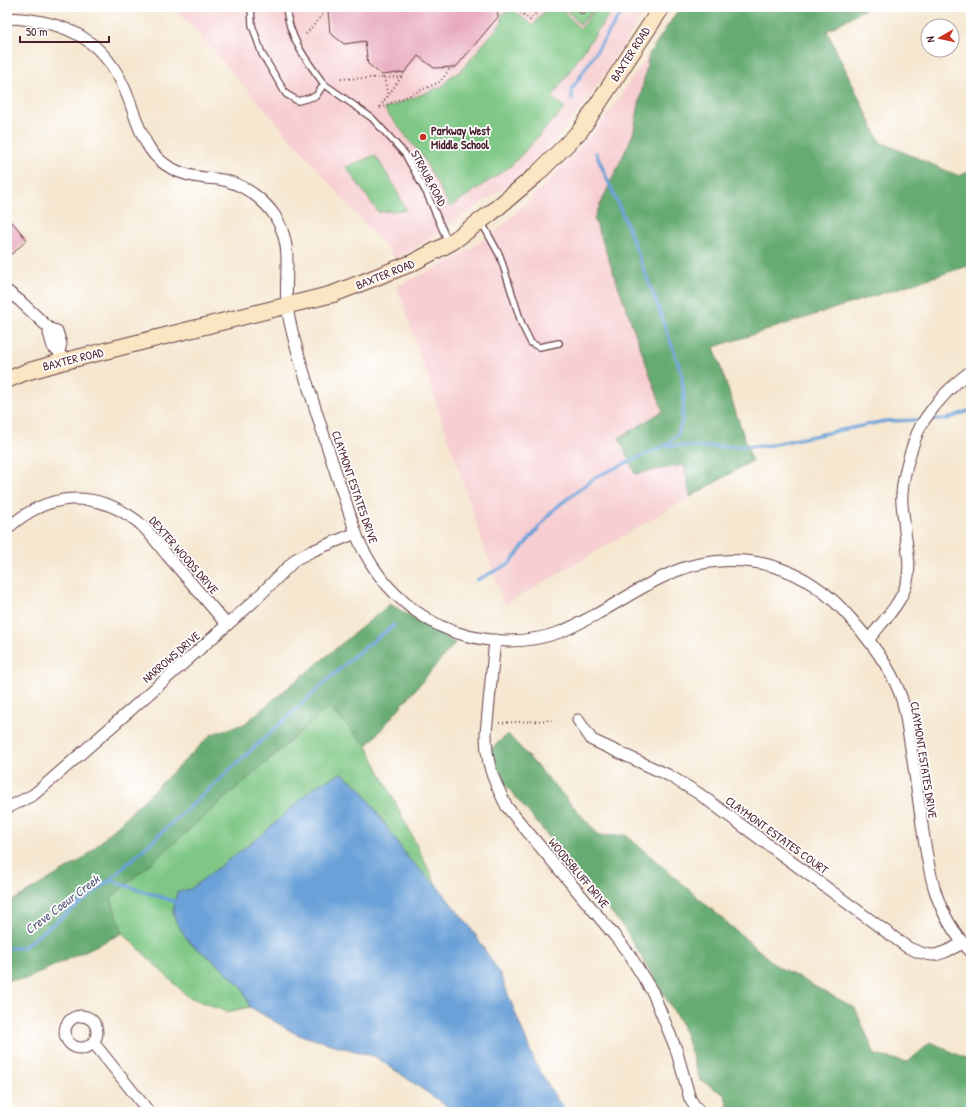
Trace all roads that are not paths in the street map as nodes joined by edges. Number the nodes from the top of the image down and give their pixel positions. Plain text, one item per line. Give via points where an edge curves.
1 (251, 7) edge
2 (286, 7) edge
3 (579, 7) edge
4 (585, 7) edge
5 (662, 7) edge
6 (7, 13) edge
7 (7, 18) edge
8 (324, 84) junction
9 (481, 221) junction
10 (449, 244) junction
11 (7, 291) edge
12 (287, 307) junction
13 (558, 343) dead end
14 (60, 356) junction
15 (971, 371) edge
16 (7, 380) edge
17 (7, 529) edge
18 (356, 533) junction
19 (227, 624) junction
20 (869, 639) junction
21 (495, 640) junction
22 (578, 720) dead end
23 (7, 808) edge
24 (963, 943) junction
25 (971, 952) edge
26 (93, 1042) dead end
27 (149, 1112) edge
28 (699, 1112) edge

1 - 8 lane via 252,25 262,54 286,94 298,101 316,96
2 - 8 lane, STRAUB ROAD via 297,47
3 - 4 lane via 582,10
5 - 9 main road, BAXTER ROAD via 580,131 536,175
6 - 7 street
7 - 12 street, CLAYMONT ESTATES DRIVE via 50,22 81,36 100,50 115,69 127,94 137,126 151,152 180,174 229,181 252,193 272,211 283,231 287,246
8 - 10 lane, STRAUB ROAD via 372,118 405,154 427,194
9 - 10 main road, BAXTER ROAD
9 - 13 lane via 500,256 522,325 531,343 539,347
10 - 12 main road, BAXTER ROAD via 370,281
11 - 14 street via 50,329 53,347
12 - 14 main road, BAXTER ROAD
12 - 18 street, CLAYMONT ESTATES DRIVE via 306,380
14 - 16 main road, BAXTER ROAD
15 - 20 street via 957,381 924,420 913,446 902,494 909,554 907,581 898,603
17 - 19 street, DEXTER WOODS DRIVE via 34,509 66,499 100,502 117,508 138,522
18 - 19 street, NARROWS DRIVE via 296,559 254,602
18 - 21 street, CLAYMONT ESTATES DRIVE via 364,553 405,604 425,618 448,629
19 - 23 street, NARROWS DRIVE via 51,780 33,794
20 - 21 street, CLAYMONT ESTATES DRIVE via 845,612 816,586 796,575 775,566 750,561 727,561 685,568 666,576 558,633 522,640
20 - 24 street, CLAYMONT ESTATES DRIVE via 903,702 928,869 944,914
21 - 28 street, WOODSBLUFF DRIVE via 486,732 489,768 507,807 629,954 653,993 676,1049 690,1100
22 - 24 street, CLAYMONT ESTATES COURT via 592,740 668,775 698,793 907,947 933,956
24 - 25 street, CLAYMONT ESTATES DRIVE
26 - 27 street

